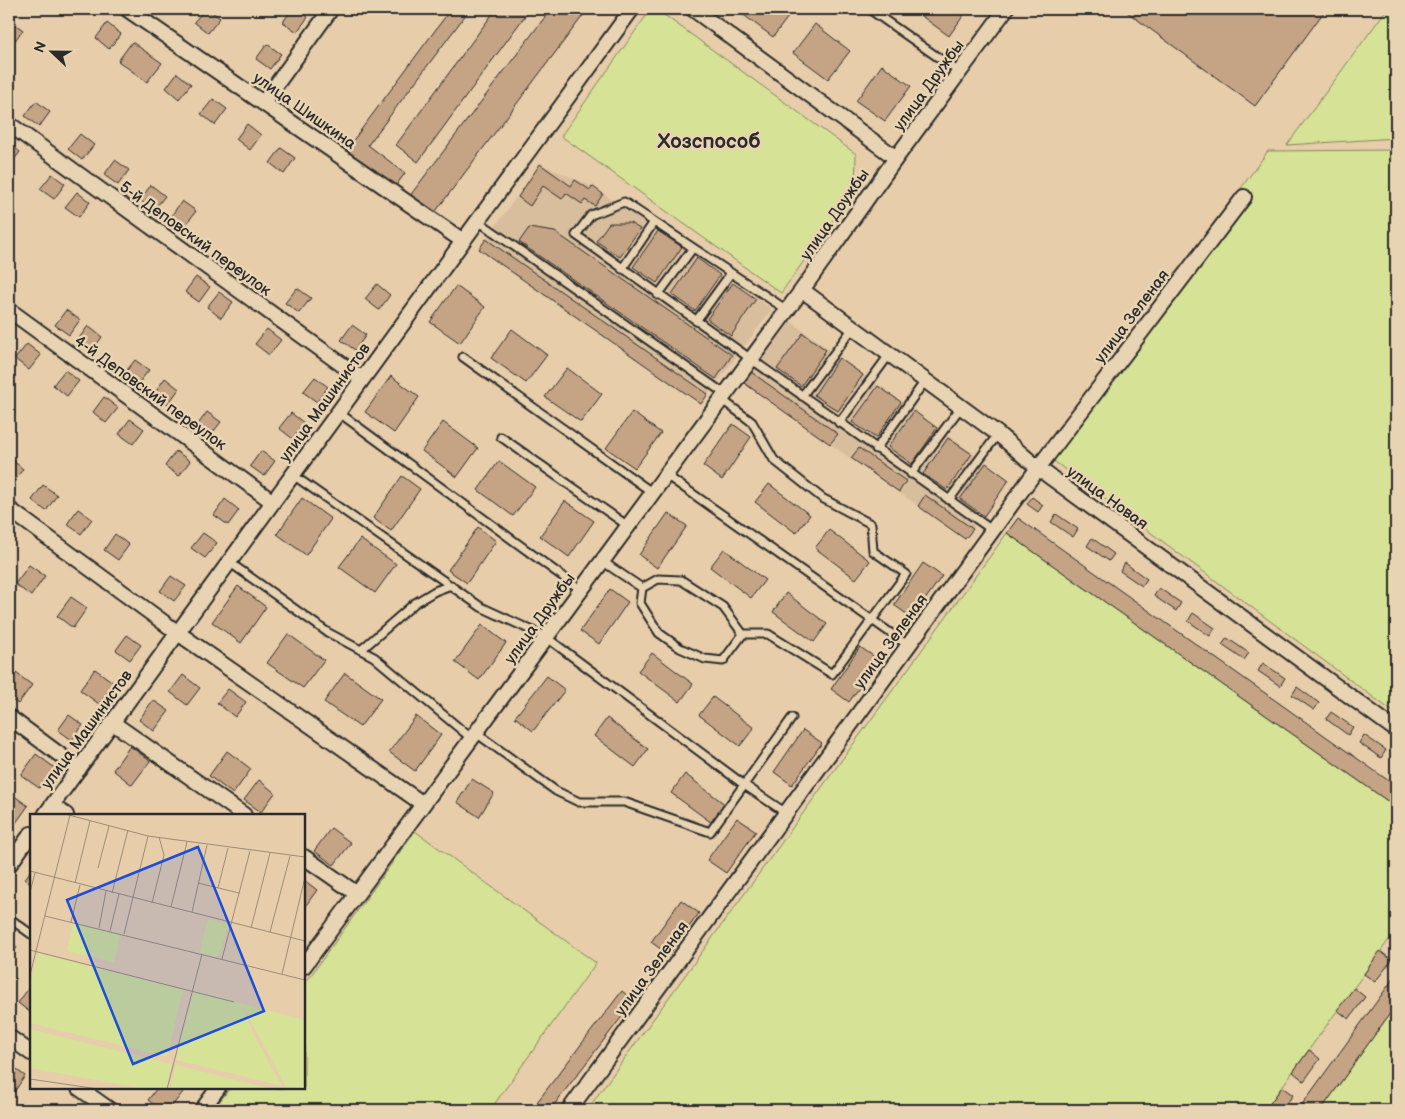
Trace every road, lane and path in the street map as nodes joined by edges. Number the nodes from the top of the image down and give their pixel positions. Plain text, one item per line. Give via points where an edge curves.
1 (126, 9) edge
2 (330, 9) edge
3 (632, 9) edge
4 (693, 9) edge
5 (869, 9) edge
6 (1006, 9) edge
7 (959, 72) junction
8 (264, 103) junction
9 (9, 124) edge
10 (896, 158) junction
11 (1244, 197) dead end
12 (478, 220) junction
13 (654, 222) junction
14 (463, 241) junction
15 (693, 248) junction
16 (622, 268) junction
17 (731, 273) junction
18 (802, 290) junction
19 (658, 295) junction
20 (9, 310) edge
21 (788, 310) junction
22 (696, 322) junction
23 (853, 328) junction
24 (889, 354) junction
25 (463, 357) dead end
26 (750, 360) junction
27 (362, 380) junction
28 (925, 381) junction
29 (802, 396) junction
30 (723, 397) junction
31 (960, 407) junction
32 (338, 412) junction
33 (839, 423) junction
34 (998, 434) junction
35 (501, 437) dead end
36 (876, 449) junction
37 (1038, 468) junction
38 (911, 474) junction
39 (293, 475) junction
40 (666, 475) junction
41 (653, 493) junction
42 (949, 500) junction
43 (273, 502) junction
44 (9, 509) edge
45 (628, 526) junction
46 (992, 530) junction
47 (602, 561) junction
48 (229, 562) junction
49 (451, 585) junction
50 (642, 588) junction
51 (581, 590) junction
52 (872, 620) junction
53 (178, 633) junction
54 (743, 634) junction
55 (546, 637) junction
56 (909, 646) junction
57 (360, 650) junction
58 (9, 717) edge
59 (792, 718) dead end
60 (112, 722) junction
61 (1396, 730) edge
62 (474, 735) junction
63 (79, 768) junction
64 (743, 784) junction
65 (423, 804) junction
66 (48, 811) edge
67 (786, 813) junction
68 (62, 814) edge
69 (243, 814) edge
70 (30, 835) edge
71 (305, 858) edge
72 (9, 865) edge
73 (356, 894) junction
74 (9, 918) edge
75 (30, 933) edge
76 (305, 965) edge
77 (9, 1037) edge
78 (30, 1052) edge
79 (80, 1089) edge
80 (217, 1089) edge
81 (110, 1110) edge
82 (202, 1110) edge
83 (570, 1110) edge

1 - 8 street, улица Шишкина
2 - 8 street
3 - 12 street, улица Машинистов
4 - 10 street
5 - 7 lane
6 - 7 street, улица Дружбы
7 - 10 street, улица Дружбы
8 - 14 street, улица Шишкина
9 - 27 street, 5-й Деповский переулок
10 - 18 street, улица Доужбы
11 - 37 street, улица Зеленая
12 - 14 street, улица Машинистов
12 - 30 lane
13 - 15 lane
13 - 16 lane
13 - 16 lane via 624,202 591,215 576,235
14 - 27 street, улица Машинистов
15 - 17 lane
15 - 19 lane
16 - 19 lane
17 - 21 lane
17 - 22 lane
18 - 21 street, улица Дружбы
18 - 23 street, улица Новая
19 - 22 lane
20 - 43 street, 4-й Деповский переулок
21 - 26 street, улица Дружбы
22 - 26 lane
23 - 24 street, улица Новая
23 - 29 lane
24 - 28 street, улица Новая
24 - 33 lane
25 - 41 lane
26 - 29 lane
26 - 30 street, улица Дружбы
27 - 32 street, улица Машинистов
28 - 31 street, улица Новая
28 - 36 lane
29 - 33 lane
30 - 40 street, улица Дружбы
30 - 52 lane via 752,422 774,460 822,498 871,524 873,551 906,574
31 - 34 street, улица Новая
31 - 38 lane
32 - 39 street, улица Машинистов
32 - 51 lane
33 - 36 lane
34 - 37 street, улица Новая
34 - 42 lane
35 - 45 lane
36 - 38 lane
37 - 46 street, улица Зеленая
37 - 61 street, улица Новая
38 - 42 lane
39 - 43 street, улица Машинистов
39 - 49 lane
40 - 41 street, улица Дружбы
40 - 52 lane
41 - 45 street, улица Дружбы
42 - 46 lane
43 - 48 street, улица Машинистов
44 - 53 street
45 - 47 street, улица Дружбы
46 - 56 street, улица Зеленая
47 - 50 lane
47 - 51 street, улица Дружбы
48 - 53 street, улица Машинистов
48 - 57 lane via 327,632
49 - 55 lane via 481,607
49 - 57 lane via 414,603
50 - 54 lane via 658,579 681,580 723,606
50 - 54 lane via 640,603 659,632 680,648 705,659 723,661
51 - 55 street, улица Дружбы
52 - 54 lane via 832,674 768,634
52 - 56 lane
53 - 60 street, улица Машинистов
53 - 65 street
55 - 62 street, улица Дружбы
55 - 64 lane
56 - 67 street, улица Зеленая
57 - 62 lane via 374,657
58 - 63 street
59 - 64 lane
60 - 63 street, улица Машинистов
60 - 69 street
62 - 64 lane via 556,791 579,802 624,802 710,832
62 - 65 street, улица Дружбы
63 - 66 street, улица Машинистов
64 - 67 lane
65 - 73 street, улица Дружбы
66 - 68 street
67 - 83 street, улица Зеленая
70 - 72 street
71 - 73 street
73 - 76 street, улица Дружбы
74 - 75 lane
77 - 78 street
79 - 81 street
80 - 82 street

